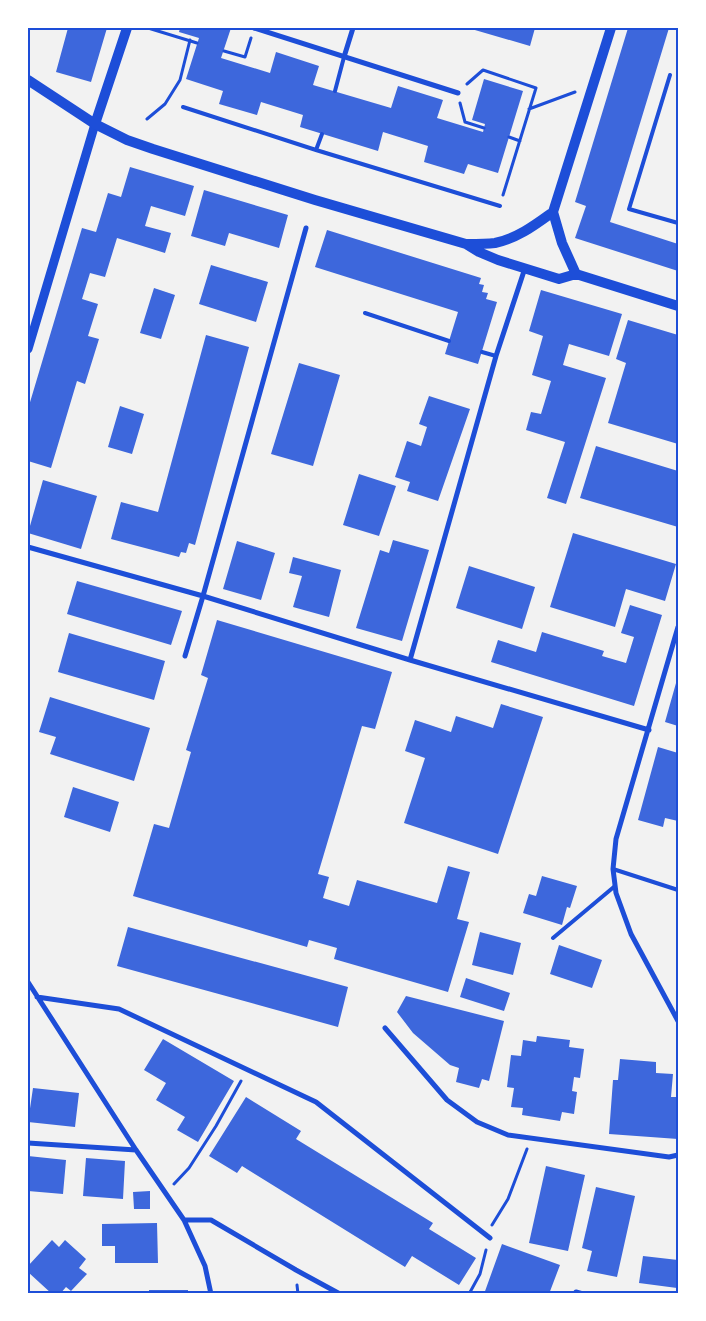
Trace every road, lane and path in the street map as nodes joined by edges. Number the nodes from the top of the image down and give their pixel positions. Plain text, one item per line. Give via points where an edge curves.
1 (127, 28) edge
2 (148, 28) edge
3 (254, 28) edge
4 (354, 28) edge
5 (611, 28) edge
6 (190, 40) junction
7 (197, 42) dead end
8 (224, 51) dead end
9 (344, 57) junction
10 (670, 75) dead end
11 (28, 80) edge
12 (592, 86) junction
13 (335, 91) dead end
14 (458, 93) junction
15 (183, 107) dead end
16 (529, 109) junction
17 (147, 119) dead end
18 (95, 124) junction
19 (484, 128) dead end
20 (322, 134) dead end
21 (509, 137) dead end
22 (520, 141) junction
23 (316, 150) junction
24 (500, 206) joint
25 (553, 212) junction
26 (678, 224) edge
27 (306, 228) dead end
28 (466, 244) junction
29 (525, 268) junction
30 (576, 274) junction
31 (678, 306) edge
32 (365, 313) dead end
33 (448, 341) dead end
34 (28, 349) edge
35 (482, 352) dead end
36 (496, 356) junction
37 (28, 547) edge
38 (203, 596) junction
39 (678, 627) edge
40 (185, 656) dead end
41 (410, 660) junction
42 (649, 730) junction
43 (613, 869) junction
44 (615, 886) junction
45 (678, 890) edge
46 (553, 938) dead end
47 (28, 982) edge
48 (37, 997) junction
49 (678, 1021) edge
50 (385, 1028) dead end
51 (247, 1070) junction
52 (531, 1138) junction
53 (28, 1143) edge
54 (136, 1150) junction
55 (678, 1155) edge
56 (166, 1194) junction
57 (184, 1220) junction
58 (492, 1223) dead end
59 (490, 1238) joint
60 (210, 1294) edge
61 (340, 1294) edge
62 (469, 1294) edge
63 (576, 1294) edge
64 (582, 1294) edge

1 - 18 main road
2 - 6 path
3 - 8 path via 245,57
3 - 9 street
4 - 9 street
5 - 12 main road
6 - 7 path
6 - 17 path via 180,80 165,104
9 - 13 lane
9 - 14 street
10 - 26 lane via 629,209
11 - 18 main road
12 - 16 path
12 - 25 main road
14 - 16 path via 483,70 536,88
14 - 19 path via 465,122
15 - 23 lane
16 - 22 path
18 - 28 main road via 153,149
18 - 34 street
20 - 23 lane
21 - 22 path
22 - 24 path
23 - 24 lane
25 - 28 main road via 525,232 510,238 493,243
25 - 30 main road
27 - 38 street
28 - 29 main road
29 - 30 main road via 559,279
29 - 36 street
30 - 31 main road
32 - 33 lane
35 - 36 lane
36 - 41 street
37 - 38 street
38 - 40 street
38 - 41 street
39 - 42 street
41 - 42 street
42 - 43 street via 616,839
43 - 44 street
43 - 45 lane
44 - 46 lane
44 - 49 street via 632,934
47 - 48 street
48 - 51 street via 118,1009
48 - 54 street
50 - 52 street via 446,1100 477,1122 508,1135
51 - 56 path via 189,1168
51 - 59 street via 316,1102
52 - 55 street via 669,1157
52 - 58 path via 508,1199
53 - 54 street
54 - 56 street
56 - 57 street
57 - 60 street via 205,1266
57 - 61 street via 211,1220
59 - 62 path via 480,1274
63 - 64 street

